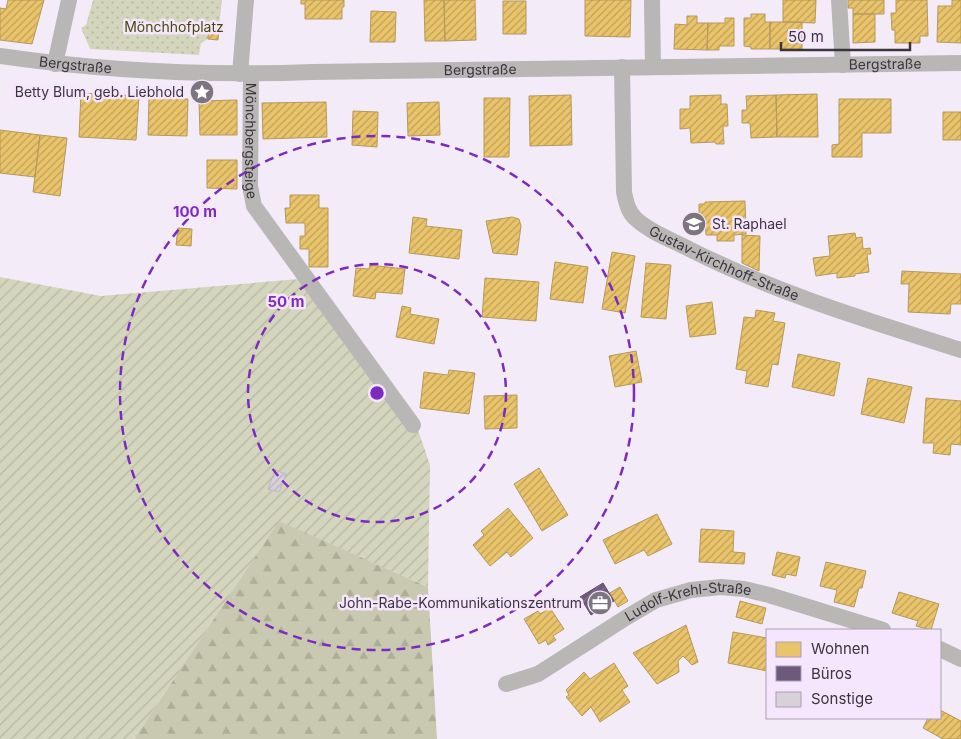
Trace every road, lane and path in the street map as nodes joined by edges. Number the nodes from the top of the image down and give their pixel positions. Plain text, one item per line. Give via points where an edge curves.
1 (70, 0) edge
2 (246, 0) edge
3 (652, 0) edge
4 (840, 0) edge
5 (0, 56) edge
6 (961, 63) edge
7 (55, 64) junction
8 (843, 65) junction
9 (622, 67) junction
10 (653, 67) junction
11 (246, 74) junction
12 (961, 350) edge
13 (413, 425) dead end
14 (880, 629) edge
15 (941, 649) edge
16 (961, 658) edge
17 (506, 684) dead end

1 - 7 street
2 - 11 street
3 - 10 street
4 - 8 street
5 - 7 street, Bergstraße
6 - 8 street, Bergstraße
7 - 11 street, Bergstraße
8 - 10 street, Bergstraße
9 - 10 street, Bergstraße
9 - 11 street, Bergstraße
9 - 12 street, Gustav-Kirchhoff-Straße via 624,192 628,208 636,220 727,268 851,315
11 - 13 street, Mönchbergsteige via 250,186 254,206
14 - 17 street, Ludolf-Krehl-Straße via 744,589 691,590 656,600 538,674
15 - 16 street

